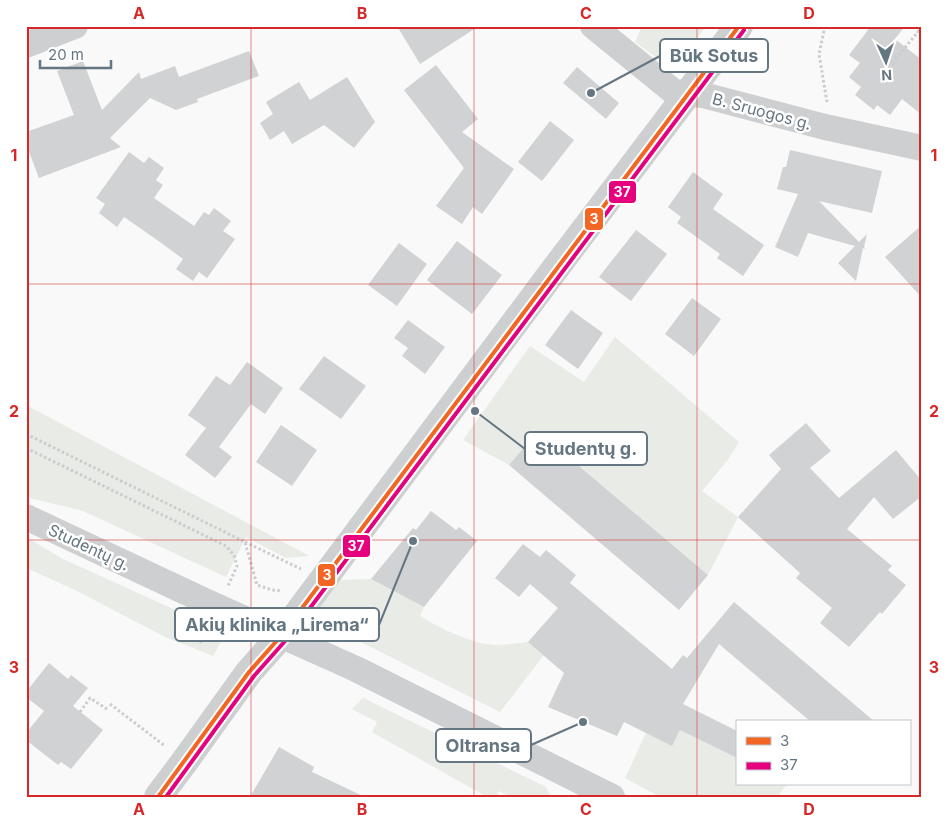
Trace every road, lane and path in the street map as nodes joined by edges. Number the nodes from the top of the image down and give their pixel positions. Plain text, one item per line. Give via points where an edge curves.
1 (75, 26) edge
2 (593, 26) edge
3 (740, 26) edge
4 (825, 26) edge
5 (922, 26) edge
6 (918, 32) junction
7 (922, 35) edge
8 (26, 44) edge
9 (892, 63) dead end
10 (688, 93) junction
11 (825, 127) junction
12 (922, 148) edge
13 (26, 434) edge
14 (26, 448) edge
15 (26, 517) edge
16 (245, 542) junction
17 (297, 576) dead end
18 (287, 587) dead end
19 (218, 607) junction
20 (281, 636) junction
21 (200, 643) dead end
22 (110, 704) dead end
23 (107, 709) dead end
24 (80, 712) dead end
25 (185, 762) junction
26 (158, 797) edge
27 (612, 797) edge

1 - 8 street
2 - 10 street, B. Sruogos g. via 674,92
3 - 10 street
4 - 11 path via 819,54 828,111
5 - 6 path
6 - 7 path
6 - 9 path
10 - 11 street, B. Sruogos g.
10 - 20 street
11 - 12 street, B. Sruogos g.
13 - 16 path
14 - 19 path via 226,546 234,555 237,566
15 - 19 street, Studentų g.
16 - 17 path via 302,570
16 - 18 path via 258,585 283,591
19 - 20 street, Studentų g.
19 - 21 path
20 - 25 street via 249,672
20 - 27 street, Studentų g.
22 - 25 path
23 - 24 path via 90,698
25 - 26 street

